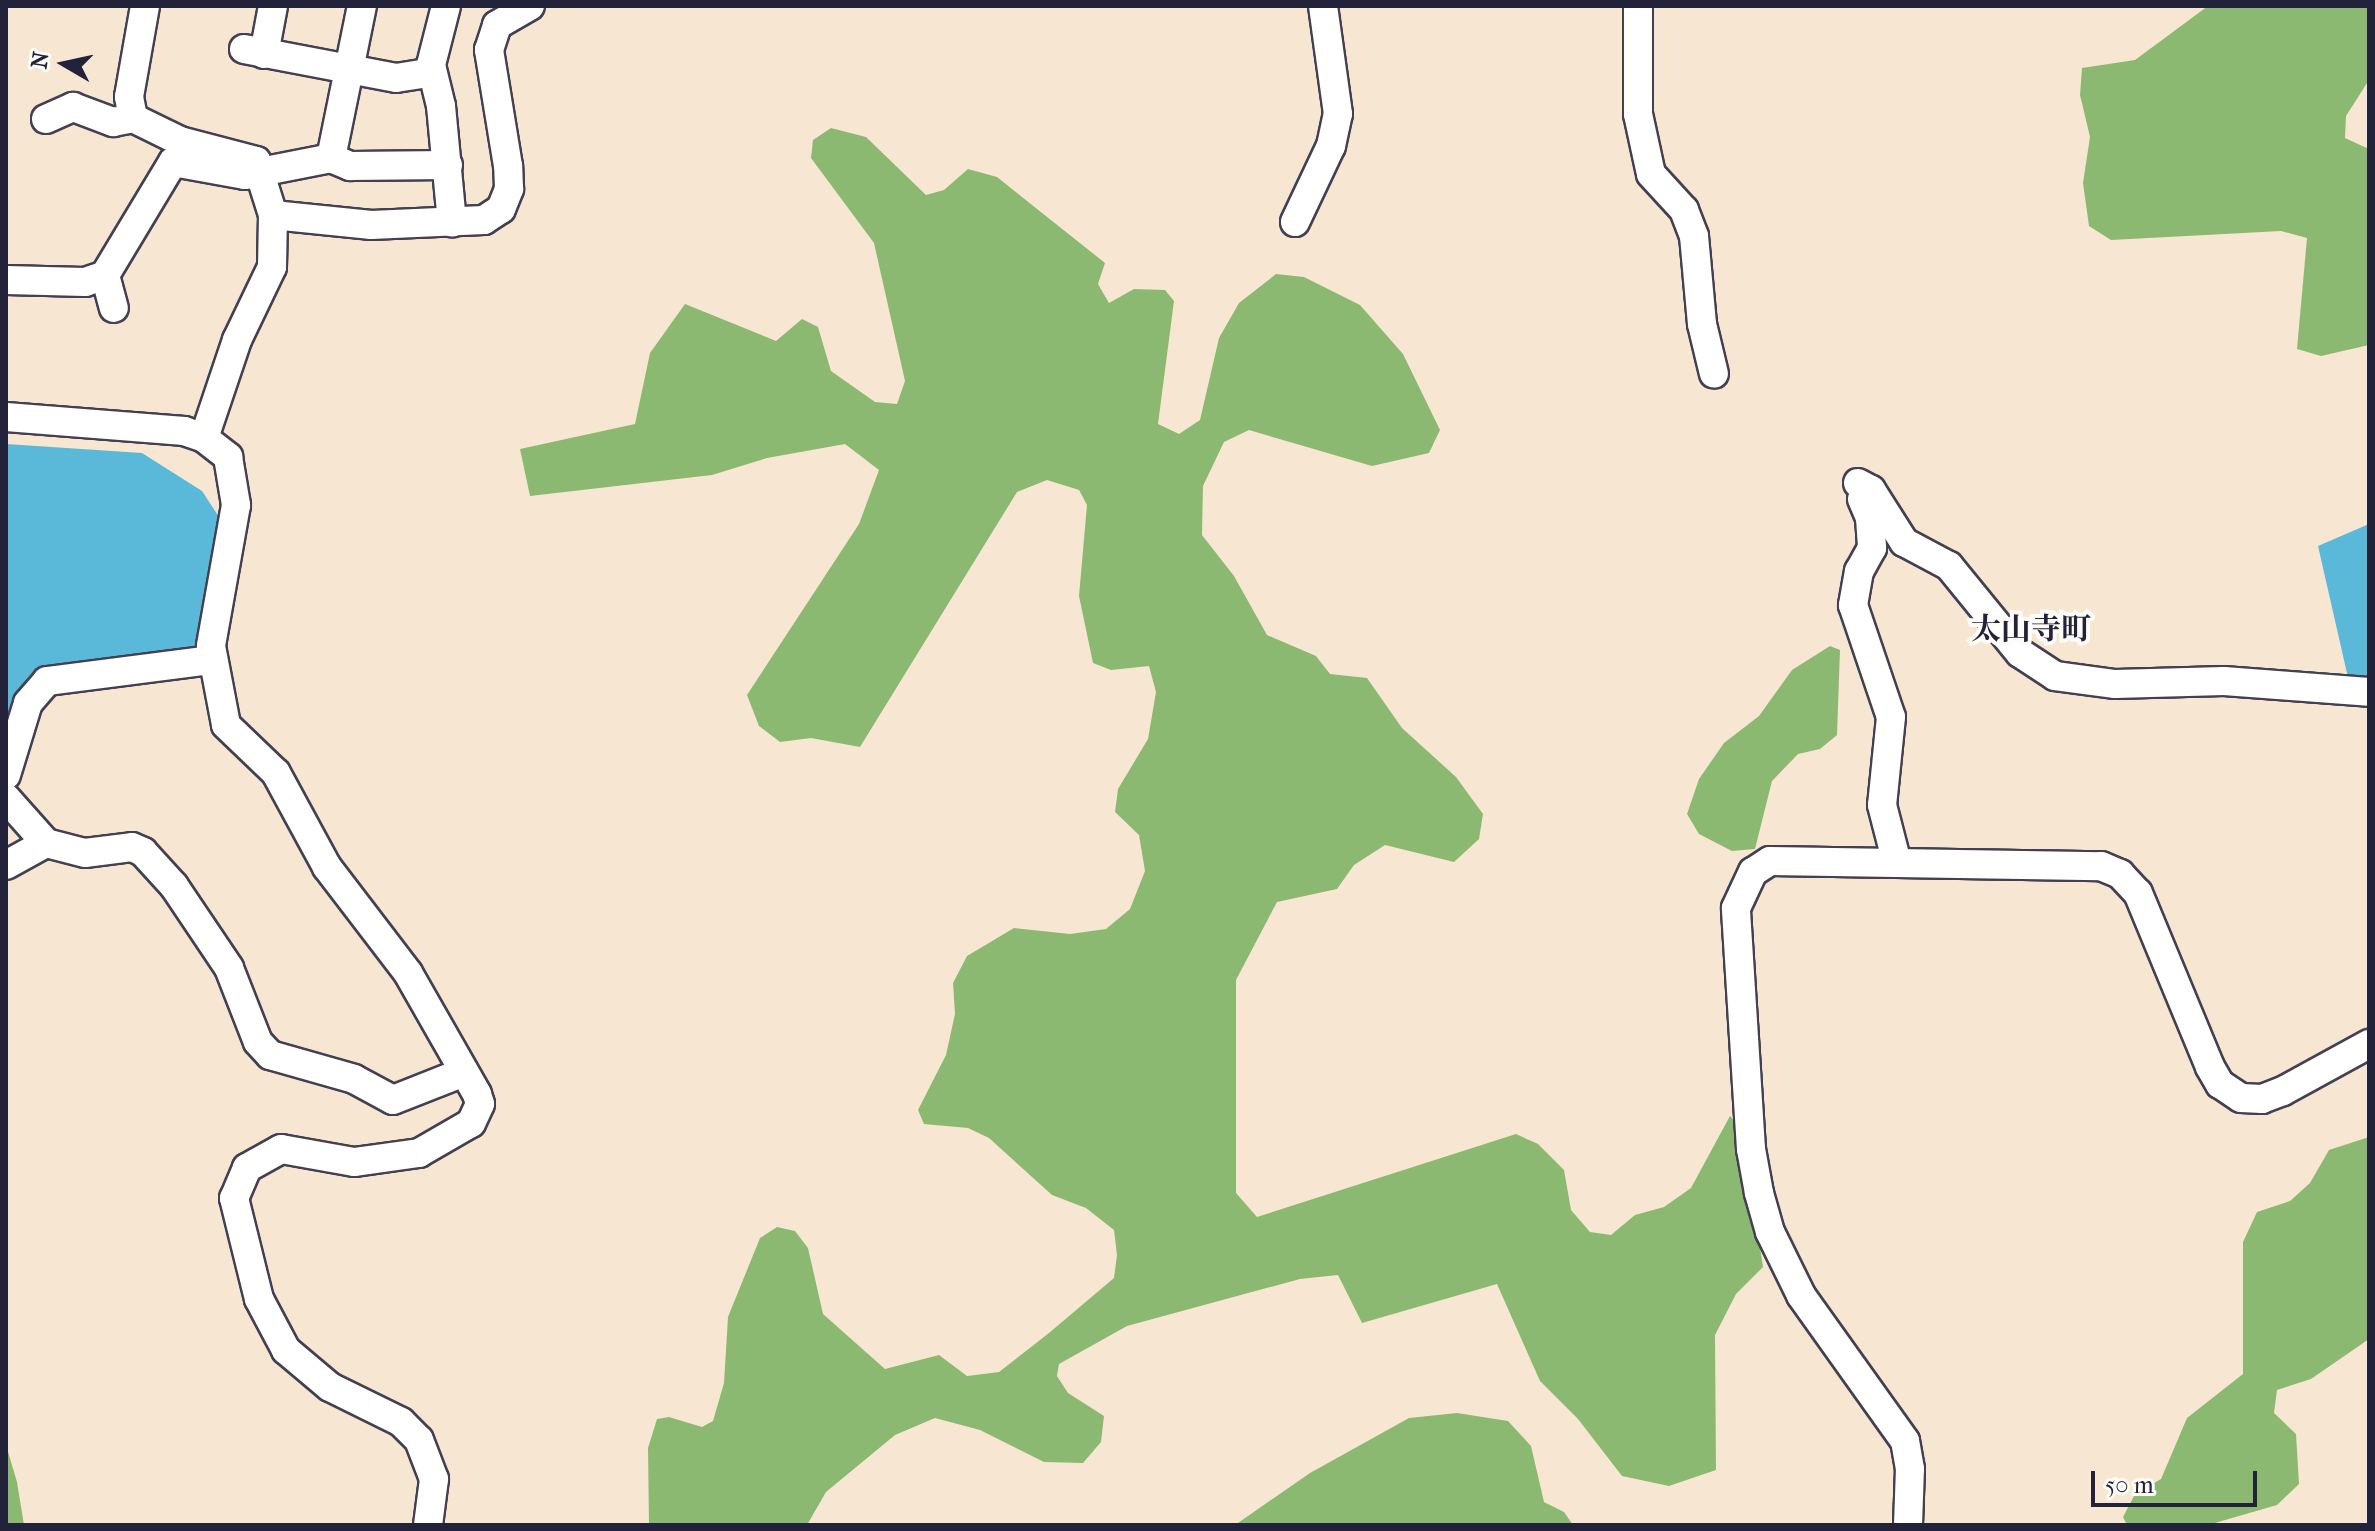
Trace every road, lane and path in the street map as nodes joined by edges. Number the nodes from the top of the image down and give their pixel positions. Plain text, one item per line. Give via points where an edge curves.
1 (145, 6) edge
2 (273, 6) edge
3 (362, 6) edge
4 (446, 6) edge
5 (530, 6) edge
6 (1323, 6) edge
7 (1638, 6) edge
8 (350, 72) junction
9 (432, 72) junction
10 (133, 118) junction
11 (46, 119) dead end
12 (331, 158) junction
13 (448, 165) junction
14 (261, 173) junction
15 (273, 215) junction
16 (452, 222) junction
17 (1295, 222) dead end
18 (105, 275) junction
19 (6, 280) edge
20 (114, 308) dead end
21 (1714, 374) dead end
22 (6, 417) edge
23 (204, 438) junction
24 (212, 660) junction
25 (2369, 692) edge
26 (6, 775) edge
27 (6, 798) edge
28 (46, 843) junction
29 (1896, 859) junction
30 (6, 865) edge
31 (2369, 1044) edge
32 (464, 1072) junction
33 (428, 1525) edge
34 (1908, 1525) edge

1 - 10 street via 129,97
2 - 8 street via 254,51
3 - 8 street
4 - 9 street
5 - 16 street via 497,25 489,50 508,166 505,200 484,220
6 - 17 street via 1338,114 1331,146
7 - 21 street via 1638,114 1651,174 1684,210 1694,236 1702,324
8 - 9 street via 396,78
8 - 12 street
9 - 13 street
10 - 11 street via 113,122 73,107
10 - 14 street via 180,141 256,161
12 - 13 street via 350,166
12 - 14 street
13 - 16 street
14 - 15 street
14 - 18 street via 173,162
15 - 16 street via 371,225
15 - 23 street via 272,267 237,340
18 - 19 street via 85,282
18 - 20 street
22 - 23 street via 184,431
23 - 24 street via 228,457 236,488 212,631
24 - 26 street via 47,681 28,703
24 - 32 street via 226,725 276,773 332,876 408,973
25 - 29 street via 2224,681 2115,684 2055,676 2020,653 1949,566 1904,542 1871,490 1858,483 1873,534 1853,605 1891,717 1882,805
27 - 28 street
28 - 30 street
28 - 32 street via 85,853 132,847 156,863 229,968 258,1042 278,1059 354,1079 393,1100
29 - 31 street via 2077,864 2120,874 2138,893 2210,1067 2220,1084 2241,1098 2262,1099 2283,1091
29 - 34 street via 1770,861 1746,881 1736,908 1751,1149 1770,1232 1801,1295 1905,1441
32 - 33 street via 477,1094 478,1114 419,1153 354,1162 281,1149 247,1168 234,1198 259,1299 286,1350 330,1387 401,1422 419,1440 434,1479

